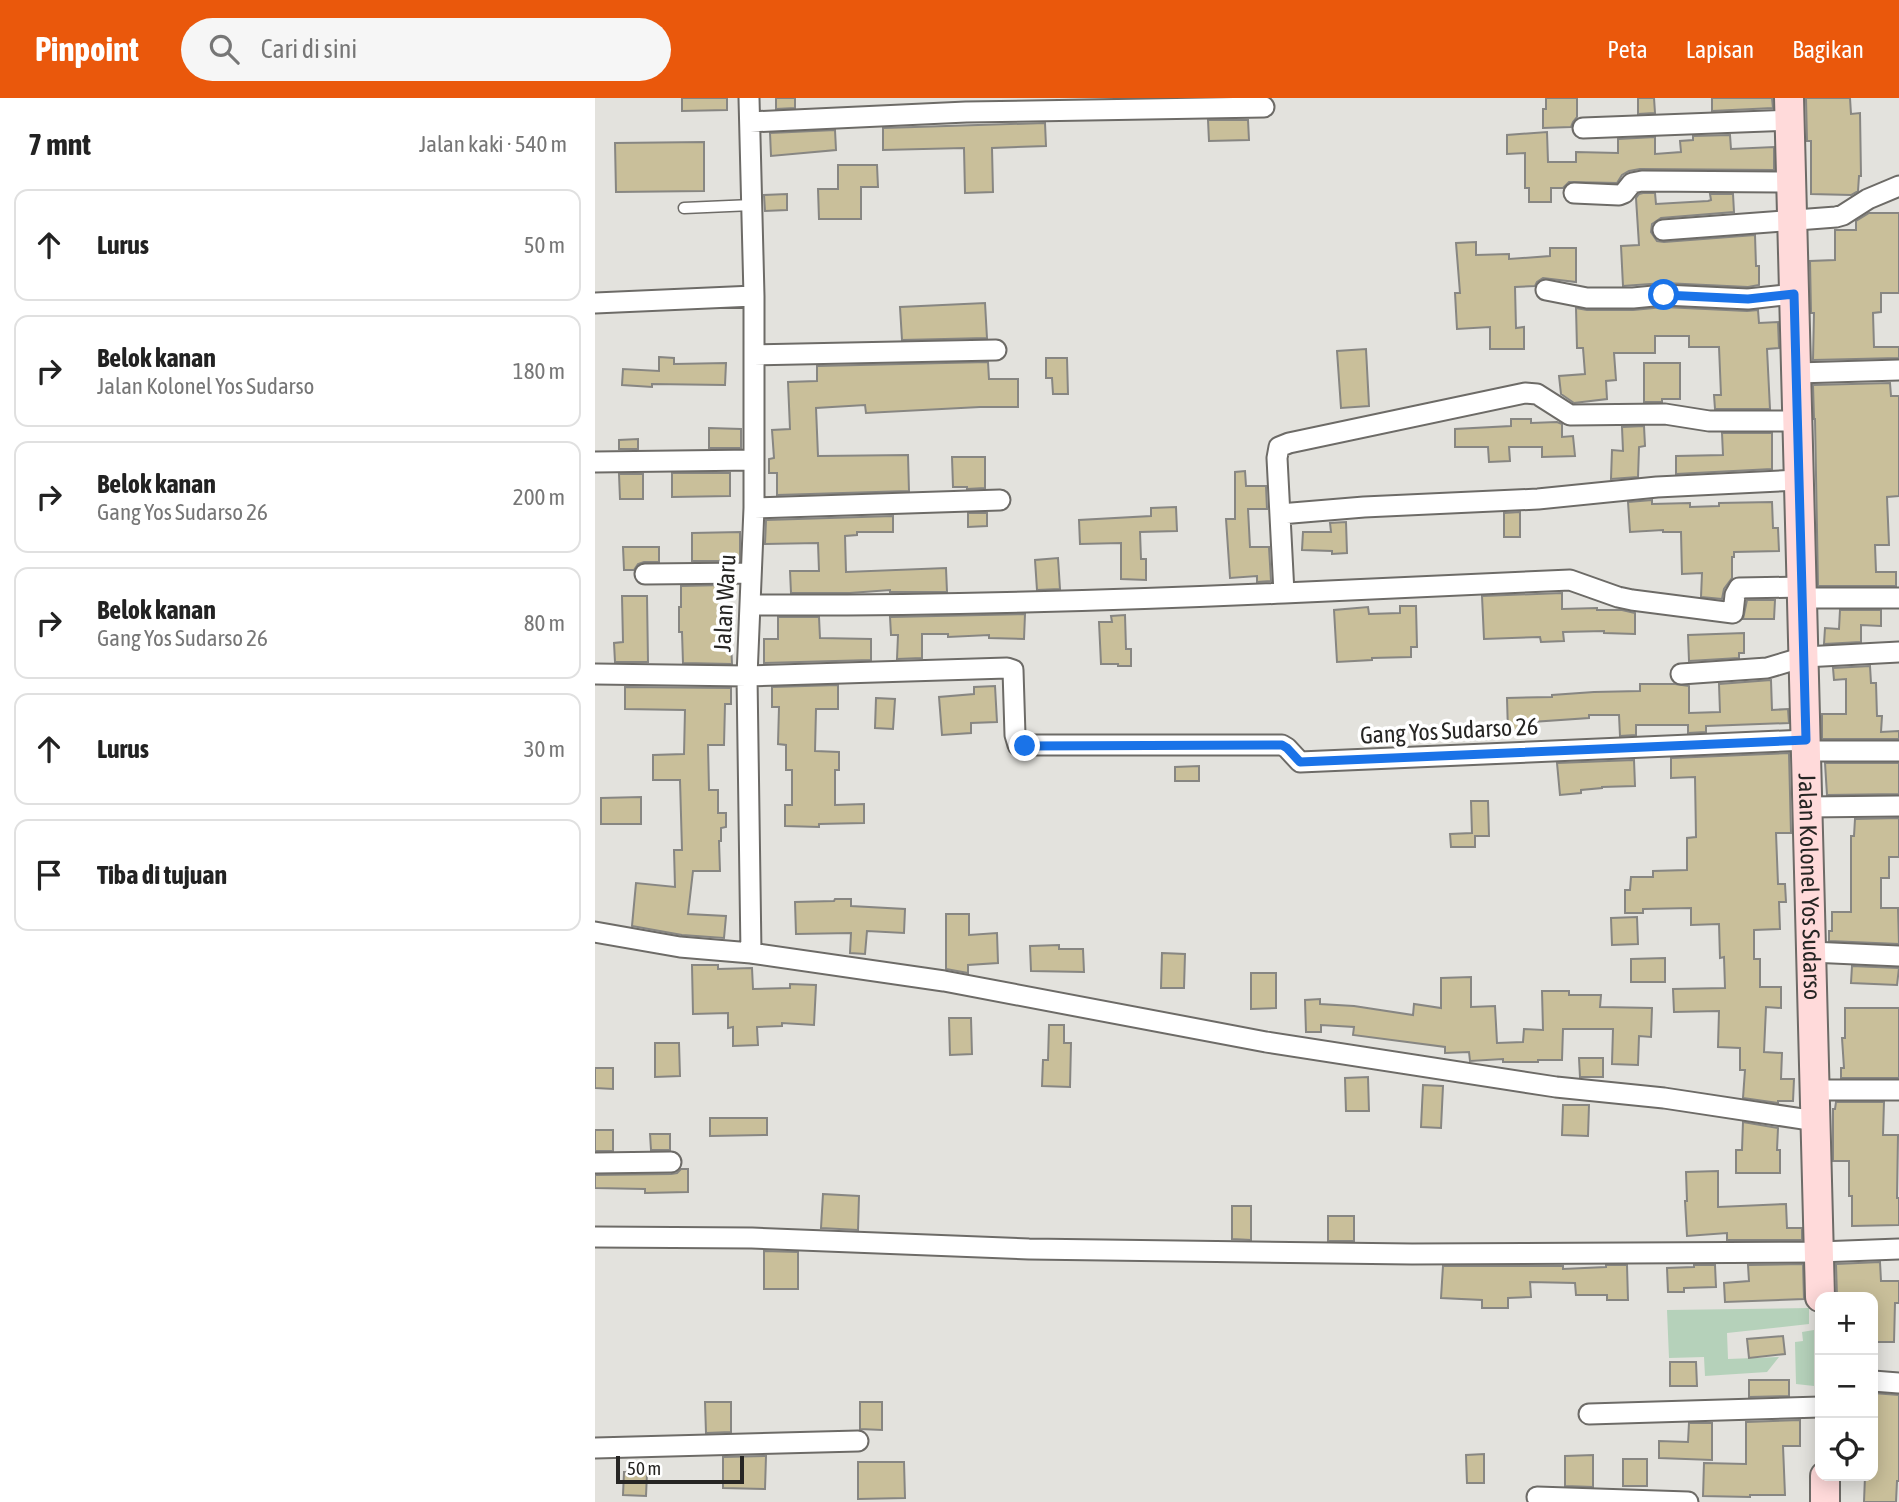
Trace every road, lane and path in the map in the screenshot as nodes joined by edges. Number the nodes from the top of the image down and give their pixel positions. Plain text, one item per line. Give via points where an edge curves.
1 (749, 98) edge
2 (1263, 107) dead end
3 (1790, 109) edge
4 (750, 122) junction
5 (1583, 128) dead end
6 (1791, 182) junction
7 (1899, 186) edge
8 (1574, 193) dead end
9 (752, 205) junction
10 (684, 208) dead end
11 (1793, 220) junction
12 (1663, 230) dead end
13 (1546, 290) dead end
14 (1794, 294) junction
15 (754, 296) junction
16 (595, 303) edge
17 (996, 350) dead end
18 (754, 355) junction
19 (1899, 370) edge
20 (1797, 373) junction
21 (1798, 421) junction
22 (754, 460) junction
23 (595, 462) edge
24 (1799, 480) junction
25 (1000, 500) dead end
26 (754, 508) junction
27 (1280, 514) junction
28 (751, 573) junction
29 (645, 574) dead end
30 (1284, 593) junction
31 (1802, 593) junction
32 (1899, 598) edge
33 (750, 605) junction
34 (1899, 652) edge
35 (1804, 656) junction
36 (595, 674) edge
37 (1681, 674) dead end
38 (747, 676) junction
39 (1806, 745) junction
40 (1899, 751) edge
41 (1899, 806) edge
42 (1807, 807) junction
43 (595, 932) edge
44 (1811, 952) junction
45 (751, 953) junction
46 (1899, 957) edge
47 (1815, 1090) junction
48 (1899, 1090) edge
49 (1816, 1121) junction
50 (671, 1162) dead end
51 (595, 1163) edge
52 (595, 1237) edge
53 (1899, 1249) edge
54 (1819, 1252) junction
55 (1820, 1292) edge
56 (1878, 1381) edge
57 (1899, 1383) edge
58 (1815, 1407) edge
59 (1589, 1414) dead end
60 (858, 1441) dead end
61 (595, 1448) edge
62 (1825, 1481) edge
63 (1537, 1497) dead end
64 (1688, 1502) edge
65 (1825, 1502) edge

1 - 4 street, Jalan Waru
2 - 4 street via 966,112
3 - 5 street
3 - 6 street, Jalan Kolonel Yos Sudarso
4 - 9 street, Jalan Waru
6 - 8 street via 1642,181 1619,195
6 - 11 street, Jalan Kolonel Yos Sudarso
7 - 11 street via 1843,215
9 - 10 lane
9 - 15 street, Jalan Waru
11 - 12 street
11 - 14 street, Jalan Kolonel Yos Sudarso
13 - 14 street via 1587,298 1748,299
14 - 20 street, Jalan Kolonel Yos Sudarso
15 - 16 street
15 - 18 street, Jalan Waru
17 - 18 street
18 - 22 street, Jalan Waru
19 - 20 street
20 - 21 street, Jalan Kolonel Yos Sudarso
21 - 24 street, Jalan Kolonel Yos Sudarso
21 - 27 street via 1570,415 1537,394 1525,393 1279,447
22 - 23 street
22 - 26 street, Jalan Waru
24 - 27 street
24 - 31 street, Jalan Kolonel Yos Sudarso
25 - 26 street
26 - 28 street, Jalan Waru
27 - 30 street
28 - 29 street
28 - 33 street, Jalan Waru
30 - 31 street via 1570,580 1632,600 1733,613 1739,588
30 - 33 street via 1081,602
31 - 32 street
31 - 35 street, Jalan Kolonel Yos Sudarso
33 - 38 street, Jalan Waru
34 - 35 street
35 - 37 street via 1767,668
35 - 39 street, Jalan Kolonel Yos Sudarso
36 - 38 street
38 - 39 street, Gang Yos Sudarso 26 via 1007,668 1013,670 1018,745 1282,745 1300,762
38 - 45 street, Jalan Waru
39 - 40 street, Gang Yos Sudarso 26
39 - 42 street, Jalan Kolonel Yos Sudarso
41 - 42 street
42 - 44 street, Jalan Kolonel Yos Sudarso
43 - 45 street via 680,947
44 - 46 street
44 - 47 street, Jalan Kolonel Yos Sudarso
45 - 49 street via 944,982 1266,1042
47 - 48 street
47 - 49 street, Jalan Kolonel Yos Sudarso
49 - 54 street, Jalan Kolonel Yos Sudarso
50 - 51 street
52 - 54 street via 1412,1254
53 - 54 street
54 - 55 street, Jalan Kolonel Yos Sudarso
56 - 57 street
58 - 59 street
60 - 61 street
62 - 65 street
63 - 64 street

